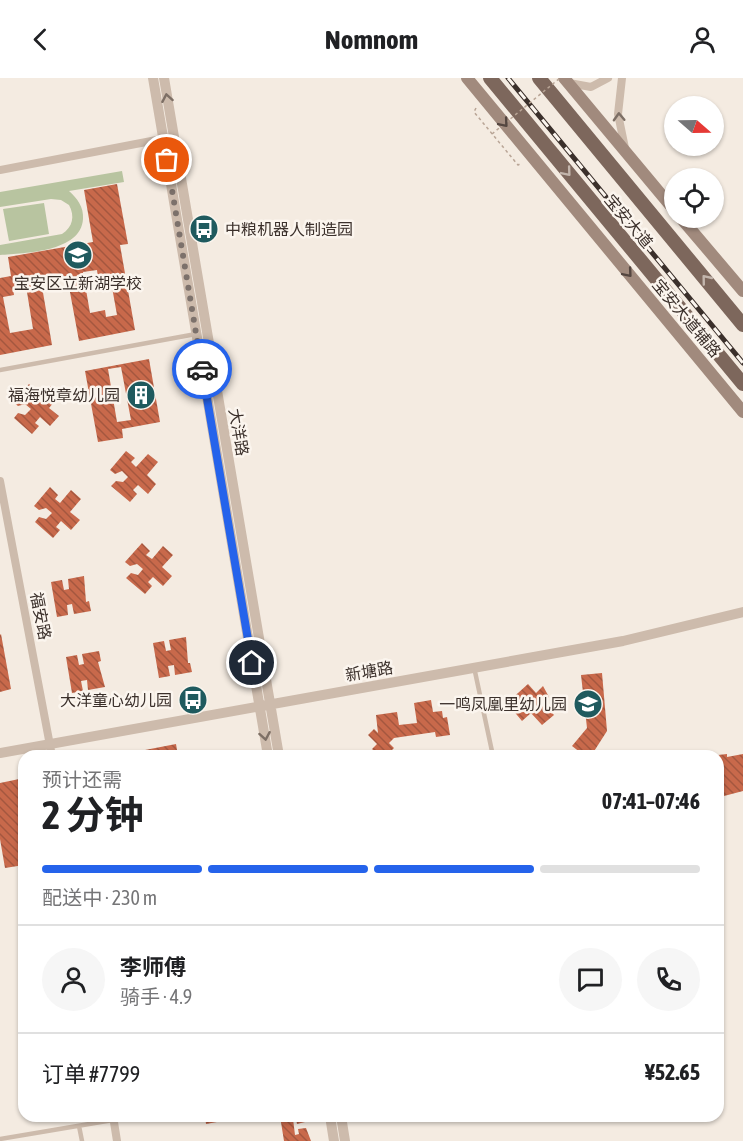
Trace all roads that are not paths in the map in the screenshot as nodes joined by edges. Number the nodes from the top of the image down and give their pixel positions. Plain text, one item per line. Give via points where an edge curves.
1 (153, 78) edge
2 (164, 78) edge
3 (467, 78) edge
4 (490, 78) edge
5 (539, 78) edge
6 (608, 78) edge
7 (622, 78) edge
8 (564, 80) edge
9 (168, 138) junction
10 (627, 154) junction
11 (0, 170) edge
12 (664, 198) edge
13 (689, 228) edge
14 (743, 291) edge
15 (743, 325) edge
16 (196, 334) junction
17 (0, 370) edge
18 (743, 384) edge
19 (743, 412) edge
20 (0, 481) edge
21 (743, 612) edge
22 (474, 667) junction
23 (265, 705) junction
24 (50, 743) junction
25 (51, 750) edge
26 (268, 750) edge
27 (277, 750) edge
28 (492, 750) edge
29 (0, 753) edge
30 (96, 1122) edge
31 (114, 1122) edge
32 (331, 1122) edge
33 (342, 1122) edge
34 (79, 1126) junction
35 (0, 1139) edge
36 (81, 1141) edge
37 (117, 1141) edge
38 (334, 1141) edge
39 (345, 1141) edge

1 - 9 street, 大洋路
9 -> 2 street, 大洋路
3 -> 19 main road, 宝安大道辅路
4 -> 18 main road, 宝安大道
15 -> 5 main road, 宝安大道
6 - 8 street via 591,87
10 -> 7 street via 618,114
8 - 10 main road
9 - 11 street
9 - 16 street, 大洋路
9 - 23 street, 大洋路
10 - 12 main road
13 - 14 main road
16 - 17 lane
16 - 23 street, 大洋路
20 - 24 street, 福安路
21 - 22 street, 新塘路 via 623,641
22 - 23 street, 新塘路
22 - 28 lane
23 - 24 street, 新塘路
23 -> 26 street, 大洋路
23 - 27 street, 大洋路
24 - 25 street, 福安路
24 - 29 street, 新塘路
30 - 34 lane
31 - 37 street
32 - 38 street
33 - 39 street
34 - 35 lane
34 - 36 lane

